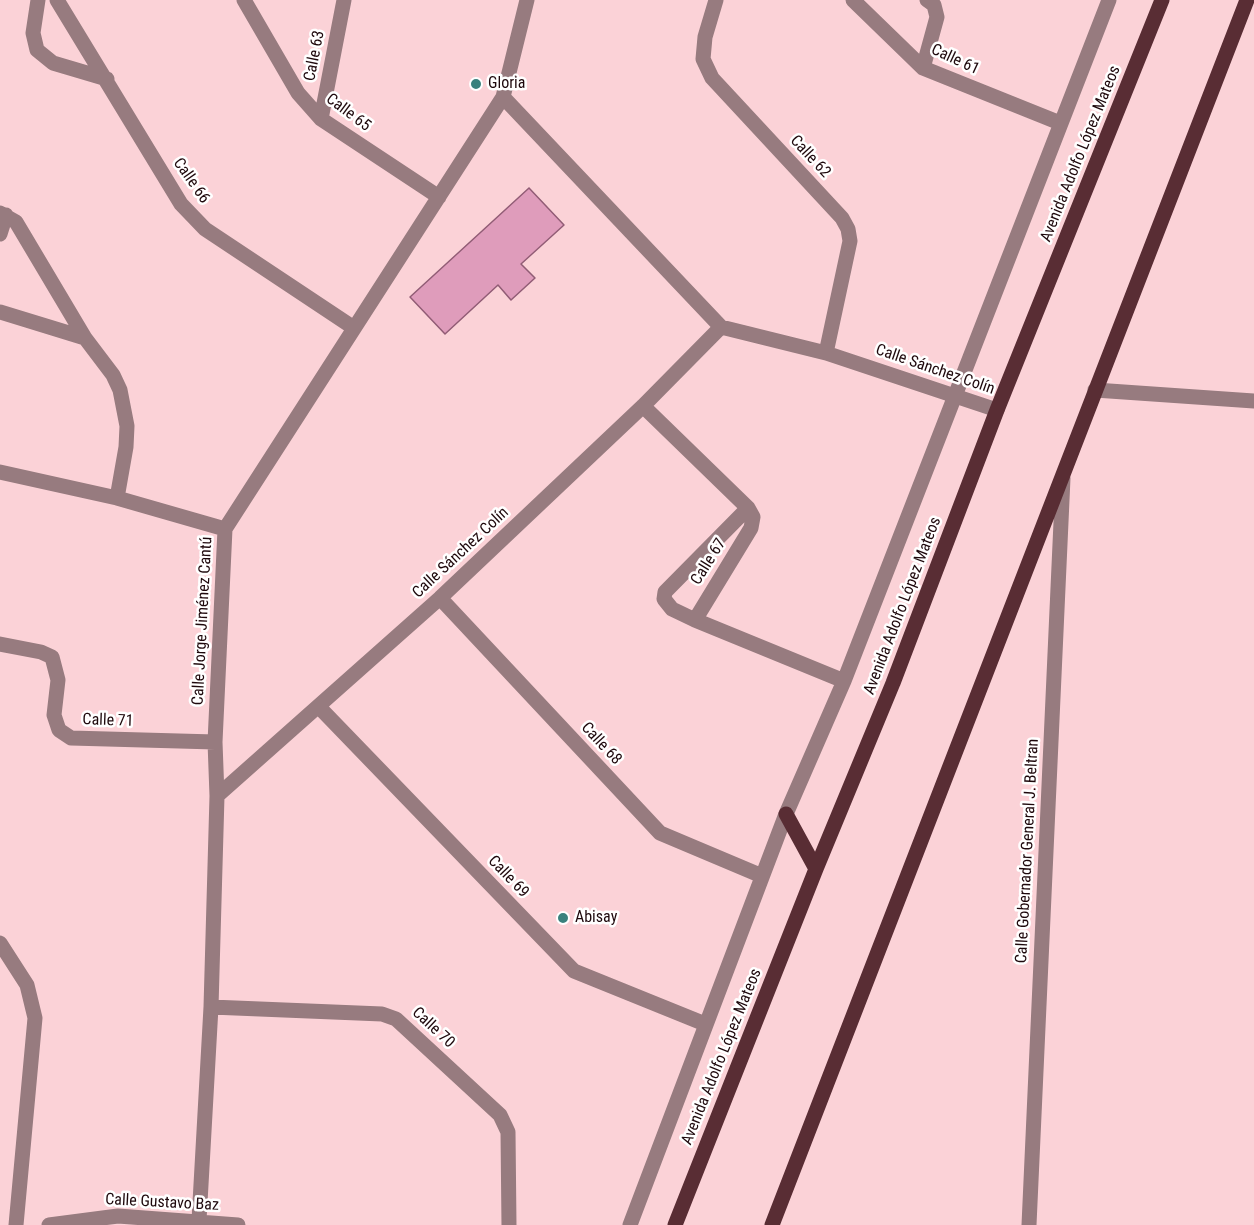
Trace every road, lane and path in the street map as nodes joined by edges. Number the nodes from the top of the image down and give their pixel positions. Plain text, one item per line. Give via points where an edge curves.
1 (38, 0) edge
2 (57, 0) edge
3 (244, 0) edge
4 (344, 0) edge
5 (527, 0) edge
6 (716, 0) edge
7 (853, 0) edge
8 (927, 0) edge
9 (1109, 0) edge
10 (1162, 0) edge
11 (1247, 0) edge
12 (922, 68) junction
13 (106, 79) junction
14 (503, 97) junction
15 (321, 119) junction
16 (1060, 123) junction
17 (439, 197) junction
18 (3, 214) edge
19 (0, 234) edge
20 (0, 312) edge
21 (722, 327) junction
22 (354, 328) junction
23 (85, 338) junction
24 (826, 353) junction
25 (1095, 390) junction
26 (955, 394) junction
27 (1254, 401) edge
28 (643, 406) junction
29 (997, 410) junction
30 (0, 472) edge
31 (1063, 478) junction
32 (117, 498) junction
33 (748, 508) junction
34 (225, 529) junction
35 (440, 598) junction
36 (695, 620) junction
37 (0, 644) edge
38 (844, 681) junction
39 (319, 707) junction
40 (215, 742) junction
41 (217, 796) junction
42 (786, 814) junction
43 (816, 869) junction
44 (762, 876) junction
45 (0, 943) edge
46 (211, 1007) junction
47 (705, 1024) junction
48 (199, 1220) junction
49 (16, 1225) edge
50 (49, 1225) edge
51 (238, 1225) edge
52 (509, 1225) edge
53 (630, 1225) edge
54 (675, 1225) edge
55 (772, 1225) edge
56 (1029, 1225) edge

1 - 13 street via 33,33 37,50 52,63
2 - 13 street, Calle 66
3 - 15 street, Calle 65 via 298,93
4 - 15 street, Calle 63
5 - 14 street, Calle Jorge Jiménez Cantú
6 - 24 street, Calle 62 via 703,59 712,78 848,229 850,241
7 - 12 street, Calle 61
8 - 12 street via 934,5 937,17
9 - 16 street
10 - 29 main road, Avenida Adolfo López Mateos
11 - 25 main road
12 - 16 street, Calle 61
13 - 22 street, Calle 66 via 181,204 205,229
14 - 17 street, Calle Jorge Jiménez Cantú
14 - 21 street
15 - 17 street, Calle 65
16 - 26 street
17 - 22 street, Calle Jorge Jiménez Cantú
18 - 19 street
18 - 23 street via 16,222
20 - 23 street
21 - 24 street, Calle Sánchez Colín
21 - 28 street, Calle Sánchez Colín
22 - 34 street, Calle Jorge Jiménez Cantú
23 - 32 street via 113,375 125,407 126,447
24 - 26 street, Calle Sánchez Colín
25 - 27 street
25 - 31 main road
26 - 29 street, Calle Sánchez Colín
26 - 38 street
28 - 33 street
28 - 35 street, Calle Sánchez Colín
29 - 43 main road, Avenida Adolfo López Mateos via 893,683
30 - 32 street
31 - 55 main road
31 - 56 street, Calle Gobernador General J. Beltran
32 - 34 street
33 - 36 street, Calle 67 via 753,517 752,528
33 - 36 street via 665,592 663,599 672,609
34 - 40 street, Calle Jorge Jiménez Cantú
35 - 39 street, Calle Sánchez Colín
35 - 44 street, Calle 68 via 660,833
36 - 38 street
37 - 40 street, Calle 71 via 52,657 58,680 54,715 59,730 71,738
38 - 42 street
39 - 41 street, Calle Sánchez Colín
39 - 47 street, Calle 69 via 574,971
40 - 41 street, Calle Jorge Jiménez Cantú
41 - 46 street, Calle Jorge Jiménez Cantú
42 - 43 main road
42 - 44 street
43 - 54 main road, Avenida Adolfo López Mateos
44 - 47 street
45 - 49 street via 27,985 35,1018
46 - 48 street, Calle Jorge Jiménez Cantú
46 - 52 street, Calle 70 via 382,1014 396,1019 500,1115 508,1132
47 - 53 street
48 - 50 street, Calle Gustavo Baz via 118,1216
48 - 51 street, Calle Gustavo Baz

